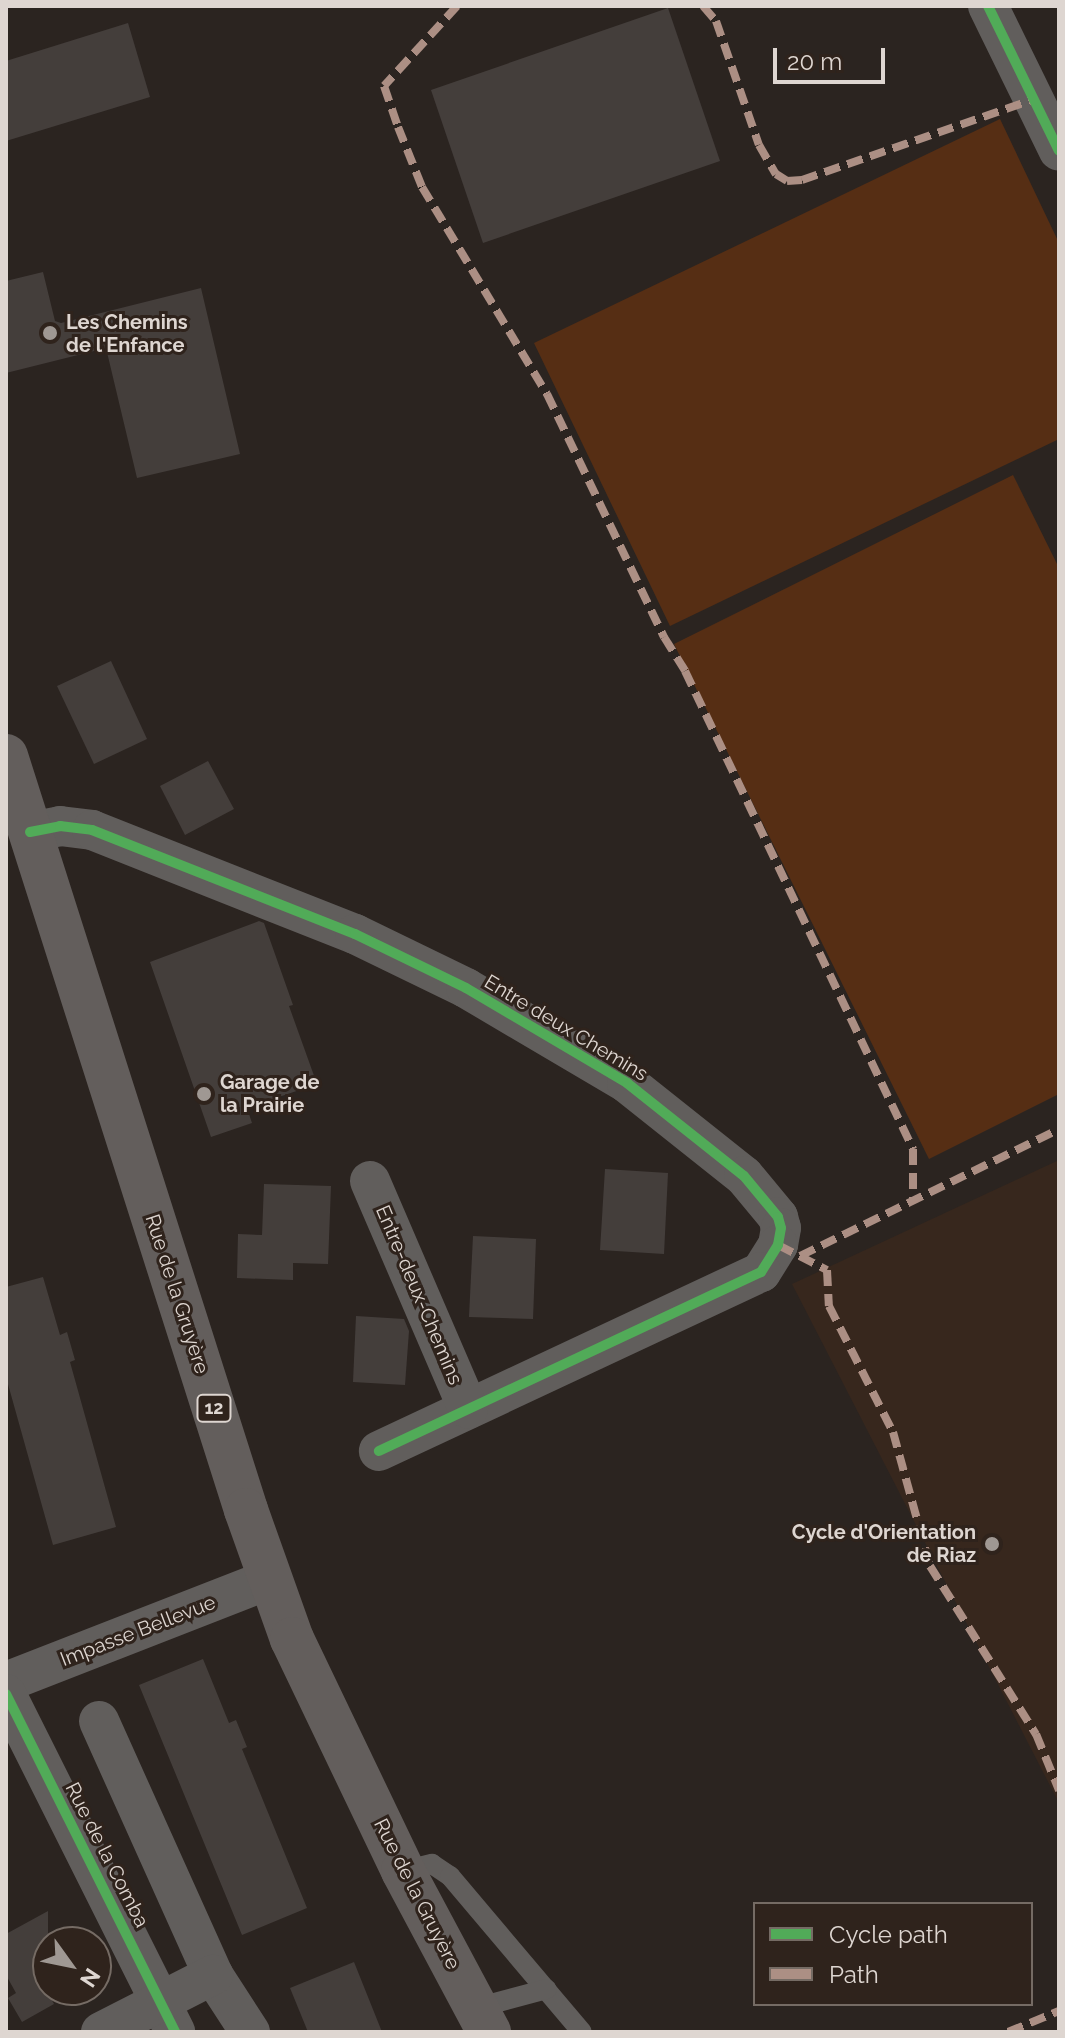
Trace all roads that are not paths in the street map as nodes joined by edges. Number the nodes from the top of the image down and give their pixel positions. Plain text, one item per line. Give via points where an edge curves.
1 (988, 6) edge
2 (1059, 151) edge
3 (6, 756) edge
4 (30, 832) junction
5 (370, 1181) dead end
6 (468, 1409) junction
7 (379, 1451) dead end
8 (270, 1579) junction
9 (6, 1682) edge
10 (6, 1694) edge
11 (99, 1721) dead end
12 (403, 1871) junction
13 (213, 1975) junction
14 (547, 1989) junction
15 (168, 2017) edge
16 (483, 2020) edge
17 (101, 2032) edge
18 (250, 2032) edge
19 (582, 2032) edge

1 - 2 street
3 - 4 main road, Rue de la Gruyère / 12
4 - 6 street, Entre deux Chemins via 60,826 92,830 355,934 466,988 627,1083 687,1127 768,1201 778,1217 780,1237 771,1262 761,1272
4 - 8 main road, Rue de la Gruyère / 12
5 - 6 street, Entre-deux-Chemins
6 - 7 street, Entre deux Chemins
8 - 9 street, Impasse Bellevue
8 - 12 main road, Rue de la Gruyère / 12 via 307,1676
10 - 15 street, Rue de la Comba
11 - 13 street
12 - 14 lane via 432,1864 450,1876
12 - 16 main road, Rue de la Gruyère / 12
13 - 15 street
13 - 18 street
14 - 16 lane
14 - 19 lane
15 - 17 street

